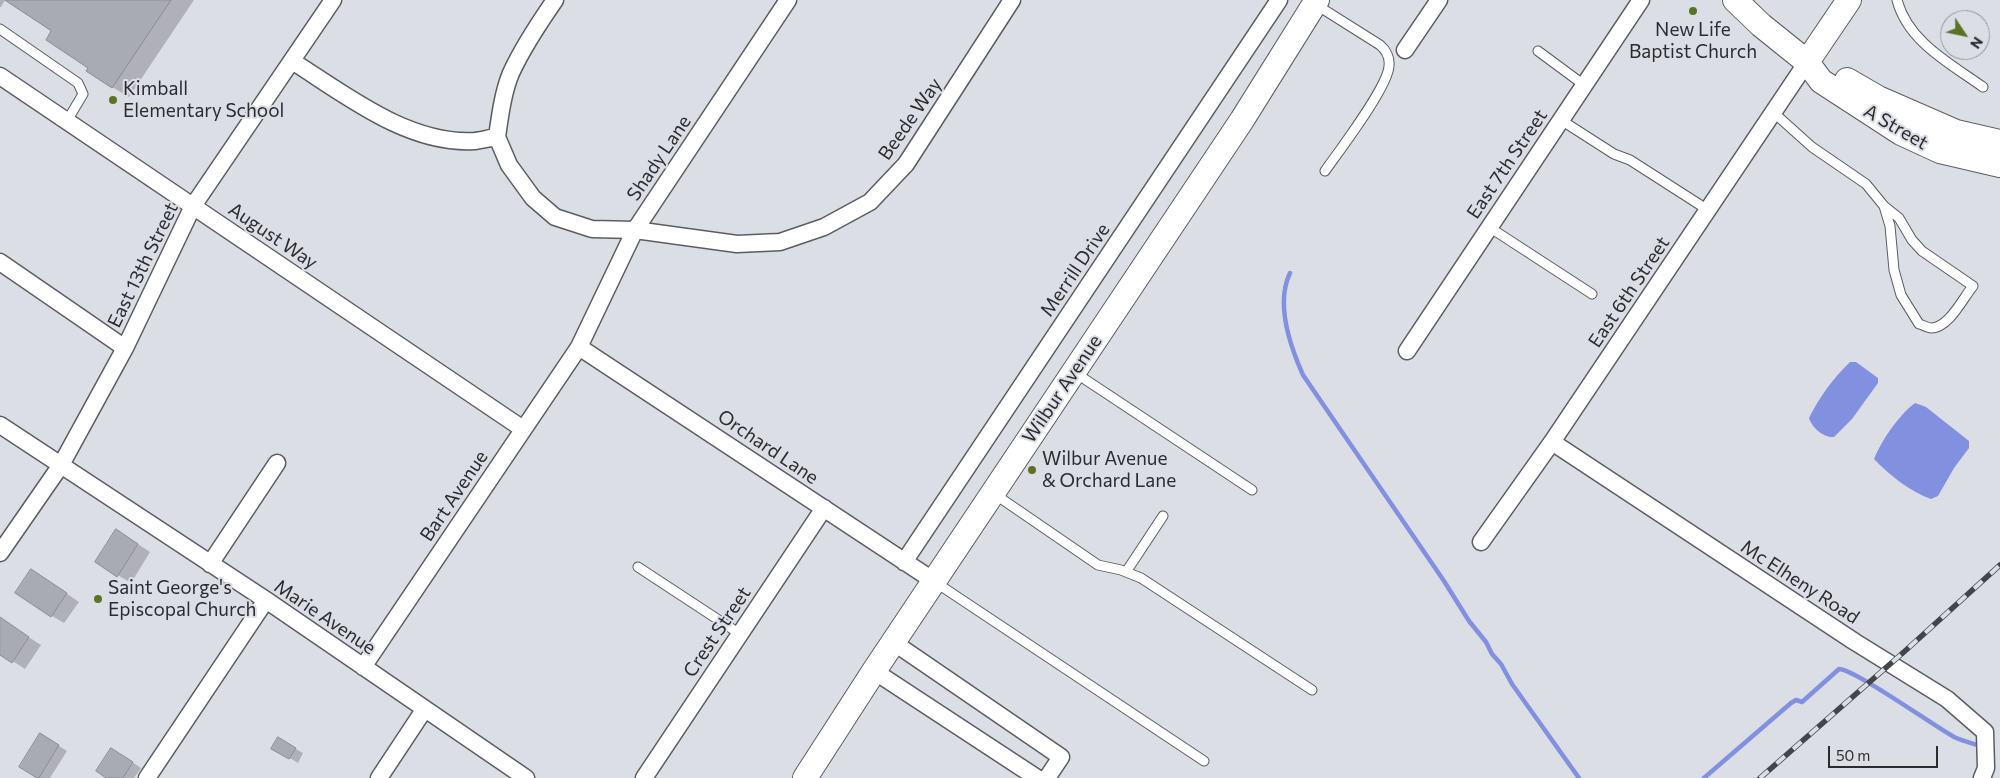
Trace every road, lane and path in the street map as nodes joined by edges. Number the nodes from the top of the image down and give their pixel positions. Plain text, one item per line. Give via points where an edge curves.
1 (334, 0) edge
2 (555, 0) edge
3 (788, 0) edge
4 (1012, 0) edge
5 (1279, 0) edge
6 (1439, 0) edge
7 (1641, 0) edge
8 (1735, 0) edge
9 (1849, 0) edge
10 (1897, 0) edge
11 (1313, 1) edge
12 (0, 29) edge
13 (1405, 50) dead end
14 (1538, 51) dead end
15 (292, 61) junction
16 (1807, 62) junction
17 (0, 76) edge
18 (1584, 85) junction
19 (1984, 87) dead end
20 (1773, 112) junction
21 (1561, 120) junction
22 (67, 121) junction
23 (497, 137) junction
24 (2000, 142) edge
25 (2000, 165) edge
26 (1325, 171) dead end
27 (193, 206) junction
28 (1884, 206) junction
29 (1708, 210) junction
30 (1489, 227) junction
31 (635, 230) junction
32 (0, 262) edge
33 (1592, 294) dead end
34 (579, 346) junction
35 (125, 348) junction
36 (1407, 351) dead end
37 (1074, 372) junction
38 (0, 425) edge
39 (523, 430) junction
40 (1552, 442) junction
41 (277, 463) dead end
42 (61, 465) junction
43 (1252, 490) dead end
44 (993, 493) junction
45 (824, 508) junction
46 (1163, 516) dead end
47 (1481, 542) dead end
48 (0, 553) edge
49 (904, 562) junction
50 (210, 564) junction
51 (638, 567) dead end
52 (1126, 572) junction
53 (934, 581) junction
54 (266, 600) junction
55 (740, 634) junction
56 (893, 642) junction
57 (363, 667) junction
58 (874, 671) junction
59 (1312, 690) dead end
60 (424, 710) junction
61 (1204, 761) dead end
62 (147, 778) edge
63 (379, 778) edge
64 (526, 778) edge
65 (644, 778) edge
66 (805, 778) edge
67 (1037, 778) edge
68 (1047, 778) edge
69 (1982, 778) edge

1 - 15 street, East 13th Street
2 - 23 street via 534,30 511,74
3 - 31 street, Shady Lane
4 - 31 street, Beede Way via 906,164 870,202 824,227 780,242 737,244
5 - 49 street, Merrill Drive
6 - 13 street
7 - 18 street, East 7th Street
8 - 16 main road, A Street
9 - 16 main road
10 - 19 lane via 1900,11 1923,44
11 - 26 lane via 1385,49 1390,65 1386,78
11 - 37 main road, Wilbur Avenue via 1242,120
12 - 22 lane via 78,83 83,94
14 - 18 lane
15 - 23 street via 407,130 431,137 474,141
15 - 27 street, East 13th Street
16 - 20 street, East 6th Street
16 - 24 main road, A Street via 1829,68 1864,90 1956,132
16 - 25 main road, A Street via 1821,81 1901,133 1940,151
17 - 22 street, August Way
18 - 21 street, East 7th Street
20 - 28 lane via 1812,147 1866,184
20 - 29 street, East 6th Street
21 - 29 lane
21 - 30 street, East 7th Street
22 - 27 street, August Way
23 - 31 street, Beede Way via 509,165 533,198 555,217 592,229
27 - 35 street, East 13th Street
27 - 39 street, August Way
28 - 28 lane via 1901,295 1920,324 1932,328 1943,324 1959,308 1973,286 1922,251 1899,218
29 - 40 street, East 6th Street
30 - 33 lane
30 - 36 street, East 7th Street
31 - 34 street, Shady Lane
32 - 35 street
34 - 39 street, Bart Avenue
34 - 45 street, Orchard Lane
35 - 42 street, East 13th Street
37 - 43 lane
37 - 44 main road, Wilbur Avenue
38 - 42 street, Marie Avenue
39 - 57 street, Bart Avenue
40 - 47 street, East 6th Street
40 - 69 street, Mc Elheny Road via 1947,699 1985,732 1986,768
41 - 50 street
42 - 48 street, East 13th Street
42 - 50 street, Marie Avenue
44 - 52 lane via 1098,565
44 - 53 main road, Wilbur Avenue
45 - 49 street, Orchard Lane
45 - 55 street, Crest Street
46 - 52 lane
49 - 53 street, Orchard Lane
50 - 54 street, Marie Avenue
51 - 55 lane
52 - 59 lane via 1141,578
53 - 56 main road, Wilbur Avenue
53 - 61 lane
54 - 57 street, Marie Avenue
54 - 62 street
55 - 65 street, Crest Street
56 - 58 main road, Wilbur Avenue
56 - 68 street via 1061,757
57 - 60 street, Marie Avenue
58 - 66 main road, Wilbur Avenue
58 - 67 street
60 - 63 street
60 - 64 street, Marie Avenue

